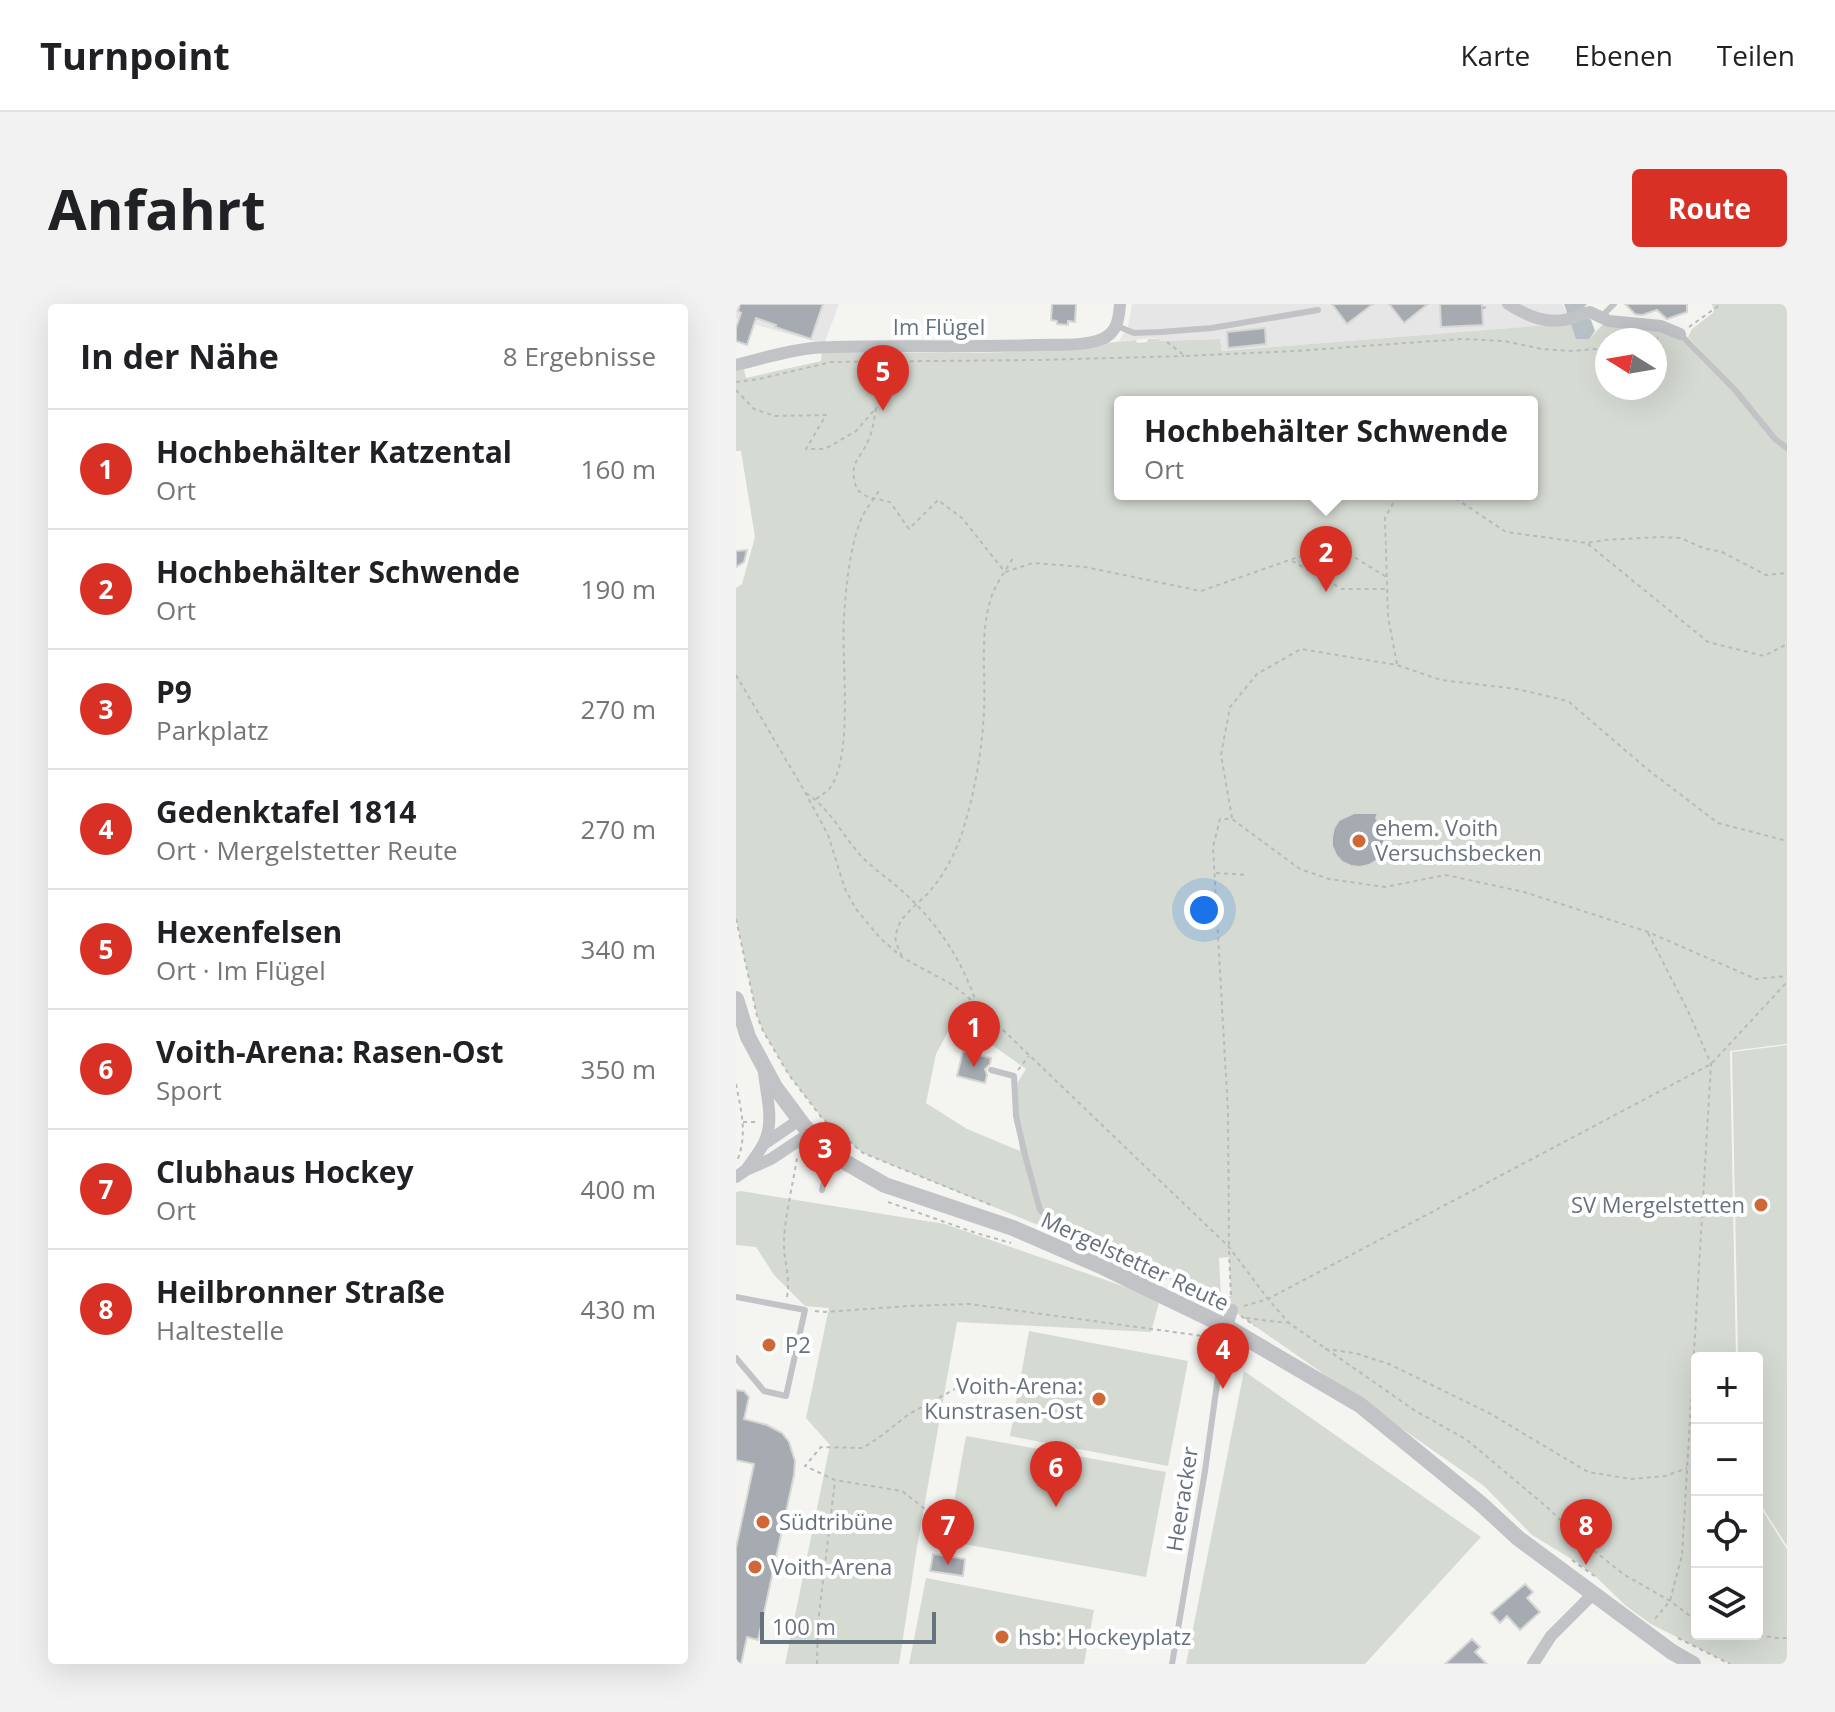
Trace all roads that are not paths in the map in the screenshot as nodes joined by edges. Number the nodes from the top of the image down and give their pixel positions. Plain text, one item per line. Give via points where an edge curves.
1 (1120, 304) edge
2 (1508, 304) edge
3 (1614, 304) edge
4 (1318, 310) dead end
5 (1601, 317) junction
6 (1117, 326) junction
7 (1680, 334) joint
8 (736, 365) edge
9 (1787, 448) edge
10 (736, 999) edge
11 (764, 1069) junction
12 (991, 1070) dead end
13 (799, 1120) junction
14 (810, 1133) junction
15 (764, 1144) junction
16 (835, 1163) junction
17 (739, 1170) edge
18 (822, 1190) dead end
19 (1103, 1267) junction
20 (736, 1297) edge
21 (1232, 1310) road end
22 (1225, 1333) junction
23 (736, 1358) edge
24 (1593, 1594) junction
25 (1172, 1664) edge
26 (1533, 1664) edge
27 (1693, 1664) edge

1 - 6 street
2 - 5 street via 1552,321 1590,312
3 - 5 lane
4 - 6 lane via 1212,328 1134,333
5 - 7 street
6 - 8 street, Im Flügel via 1088,342 830,347
7 - 9 lane
10 - 11 street, Mergelstetter Reute
11 - 13 street, Mergelstetter Reute
11 - 15 street via 770,1118
12 - 19 lane via 1014,1076 1016,1116 1040,1210
13 - 14 street, Mergelstetter Reute
13 - 15 street
14 - 16 street, Mergelstetter Reute
14 - 17 street via 765,1162
15 - 17 street
16 - 18 lane
16 - 19 street, Mergelstetter Reute
19 - 22 street, Mergelstetter Reute
20 - 23 lane via 805,1310 786,1396 764,1391
21 - 22 street
22 - 24 street, Mergelstetter Reute via 1360,1405
22 - 25 lane, Heeracker
24 - 26 street via 1551,1636
24 - 27 street, Mergelstetter Reute

